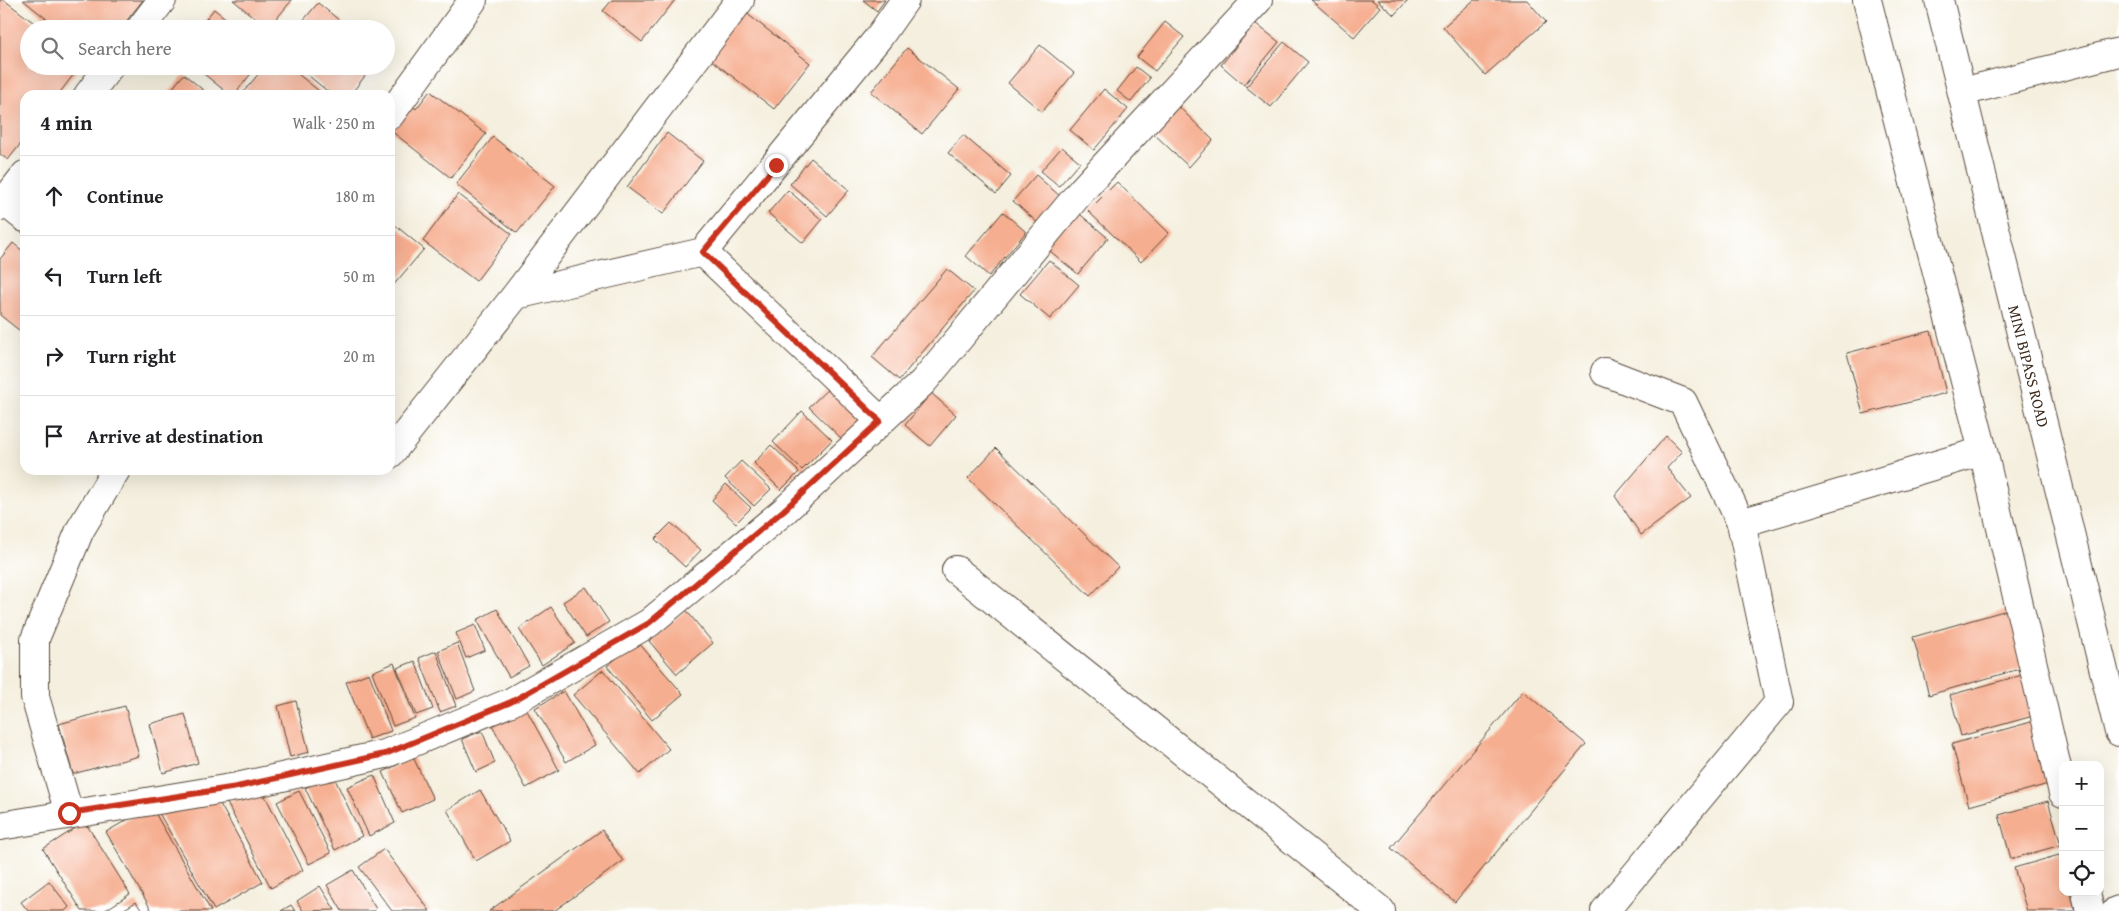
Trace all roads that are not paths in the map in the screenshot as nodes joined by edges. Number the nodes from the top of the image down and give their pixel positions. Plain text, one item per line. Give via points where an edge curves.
1 (162, 0) edge
2 (473, 0) edge
3 (740, 0) edge
4 (905, 0) edge
5 (1258, 0) edge
6 (1867, 0) edge
7 (1939, 0) edge
8 (147, 20) edge
9 (2119, 52) edge
10 (103, 75) edge
11 (92, 90) edge
12 (1962, 92) junction
13 (395, 108) edge
14 (20, 184) edge
15 (7, 206) edge
16 (703, 252) junction
17 (516, 295) junction
18 (1605, 372) dead end
19 (880, 421) junction
20 (395, 448) edge
21 (1983, 451) junction
22 (113, 475) edge
23 (1741, 523) junction
24 (956, 570) dead end
25 (2119, 732) edge
26 (2059, 776) edge
27 (69, 813) junction
28 (0, 826) edge
29 (2087, 896) edge
30 (1381, 911) edge
31 (1605, 911) edge
32 (2090, 911) edge

1 - 8 street
2 - 13 street
3 - 17 street
4 - 16 street via 879,37
5 - 19 street via 1082,190 923,382
6 - 21 street
7 - 12 street, MINI BIPASS ROAD
9 - 12 street
10 - 11 street
12 - 25 street, MINI BIPASS ROAD
14 - 15 street
16 - 17 street
16 - 19 street
17 - 20 street
18 - 23 street via 1684,402
19 - 27 street via 784,510 649,623 511,702 385,754 237,787
21 - 23 street
21 - 26 street
22 - 27 street via 80,530 35,639 35,697
23 - 31 street via 1779,702
24 - 30 street
27 - 28 street
29 - 32 street

